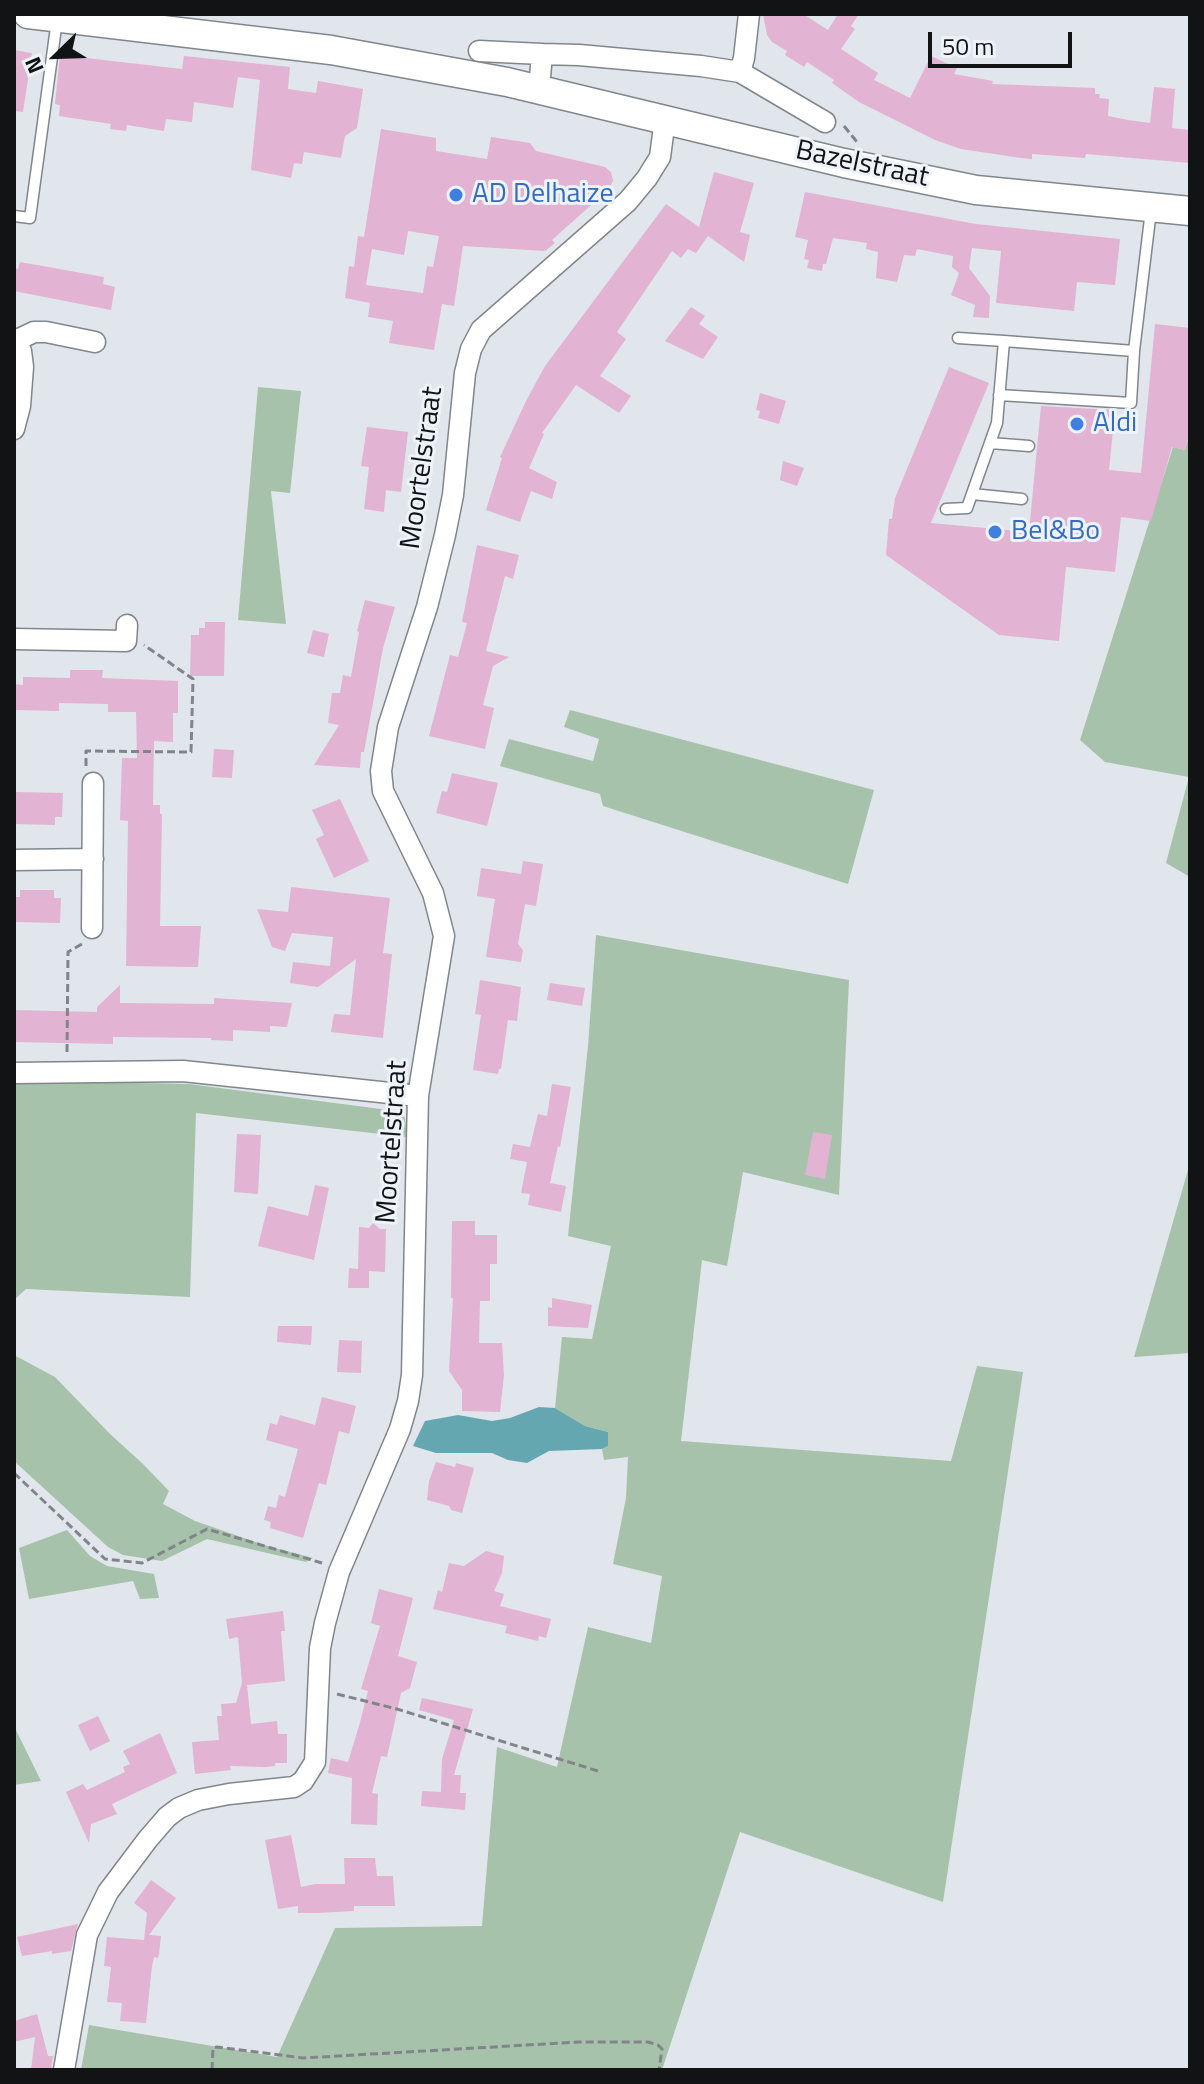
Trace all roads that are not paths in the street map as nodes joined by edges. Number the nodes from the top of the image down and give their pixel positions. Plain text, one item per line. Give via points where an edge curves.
1 (28, 14) edge
2 (749, 14) edge
3 (57, 18) junction
4 (95, 18) edge
5 (479, 51) dead end
6 (542, 54) junction
7 (740, 72) junction
8 (539, 89) junction
9 (665, 119) junction
10 (825, 122) dead end
11 (1152, 208) junction
12 (1190, 211) edge
13 (14, 216) edge
14 (958, 338) dead end
15 (14, 340) edge
16 (1004, 341) junction
17 (95, 342) dead end
18 (1134, 351) junction
19 (999, 395) junction
20 (14, 429) edge
21 (990, 443) junction
22 (1029, 446) dead end
23 (972, 494) junction
24 (1022, 499) dead end
25 (946, 509) dead end
26 (131, 636) road end
27 (14, 639) edge
28 (93, 783) road end
29 (93, 859) junction
30 (14, 860) edge
31 (92, 928) road end
32 (14, 1073) edge
33 (418, 1096) junction
34 (64, 2070) edge

1 - 3 main road, Bazelstraat
2 - 7 street
3 - 4 main road, Bazelstraat
3 - 13 lane via 30,218
4 - 8 main road, Bazelstraat via 331,50
5 - 6 street, Bazelstraat
6 - 7 street, Bazelstraat
6 - 8 street
7 - 10 street, Bazelstraat
8 - 9 main road, Bazelstraat
9 - 11 main road, Bazelstraat via 976,190
9 - 33 street, Moortelstraat via 660,157 628,201 481,330 471,349 453,495 427,607 388,727 381,771 383,791 433,893 444,936
11 - 12 main road, Bazelstraat
11 - 18 lane
14 - 16 lane
15 - 17 street via 46,332
15 - 20 street via 23,367
16 - 18 lane
16 - 19 lane
18 - 19 lane via 1131,403
19 - 21 lane
21 - 22 lane
21 - 23 lane
23 - 24 lane
23 - 25 lane via 967,508
26 - 27 street
28 - 29 street
29 - 30 street
29 - 31 street
32 - 33 street via 183,1071
33 - 34 street, Moortelstraat via 408,1401 339,1572 320,1648 315,1762 303,1781 284,1790 229,1794 179,1808 148,1839 108,1892 87,1935

